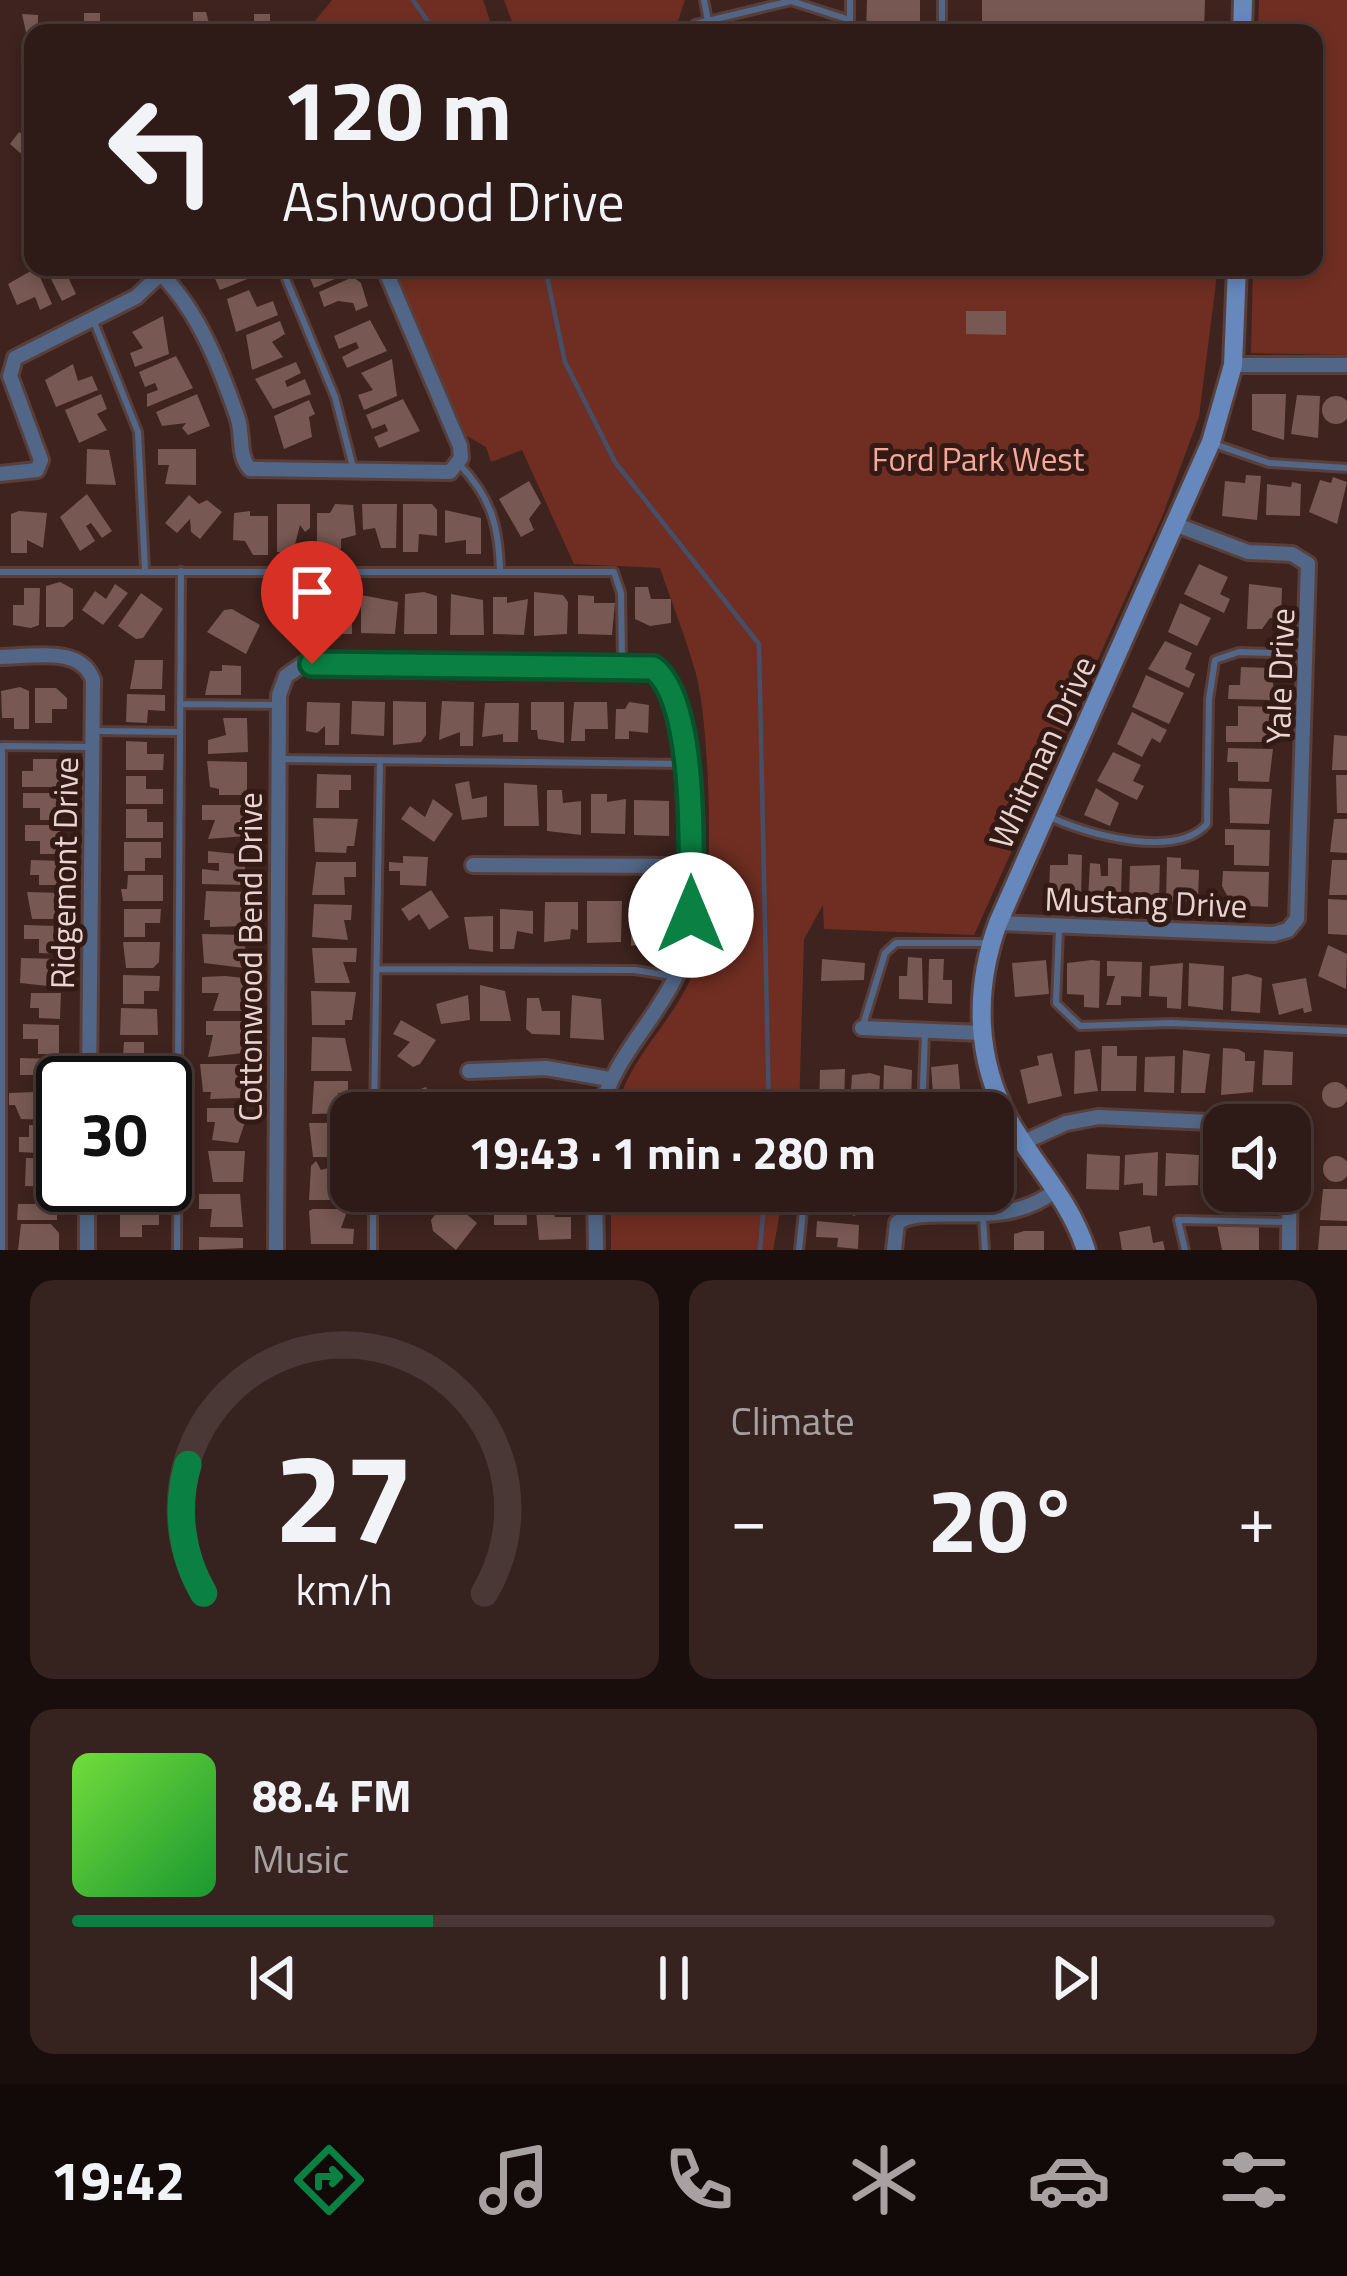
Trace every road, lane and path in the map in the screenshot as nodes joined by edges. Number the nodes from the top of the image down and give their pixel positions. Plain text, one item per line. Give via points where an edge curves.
1 (704, 0) edge
2 (850, 0) edge
3 (791, 1) edge
4 (850, 20) junction
5 (708, 21) junction
6 (695, 24) dead end
7 (850, 24) edge
8 (159, 276) edge
9 (169, 276) edge
10 (285, 276) edge
11 (388, 276) edge
12 (1238, 276) edge
13 (93, 318) junction
14 (1233, 365) junction
15 (1347, 365) edge
16 (1210, 442) junction
17 (459, 464) junction
18 (1347, 468) edge
19 (0, 474) edge
20 (354, 474) junction
21 (1177, 524) junction
22 (145, 571) junction
23 (181, 571) junction
24 (0, 572) edge
25 (500, 572) junction
26 (1308, 654) junction
27 (0, 657) edge
28 (622, 666) junction
29 (181, 704) junction
30 (279, 705) junction
31 (180, 732) junction
32 (92, 739) junction
33 (1, 746) edge
34 (279, 759) junction
35 (380, 760) junction
36 (688, 764) junction
37 (1045, 815) junction
38 (472, 865) dead end
39 (691, 866) junction
40 (998, 923) junction
41 (1059, 925) junction
42 (1291, 928) joint
43 (991, 943) junction
44 (377, 969) junction
45 (676, 977) junction
46 (862, 1028) joint
47 (925, 1031) junction
48 (1347, 1031) edge
49 (981, 1033) junction
50 (88, 1056) edge
51 (469, 1071) dead end
52 (609, 1079) junction
53 (374, 1092) edge
54 (606, 1092) edge
55 (923, 1092) edge
56 (1203, 1122) edge
57 (1024, 1142) junction
58 (1057, 1189) junction
59 (88, 1212) edge
60 (374, 1212) edge
61 (595, 1212) edge
62 (803, 1212) edge
63 (1290, 1212) edge
64 (982, 1218) junction
65 (1290, 1222) junction
66 (2, 1250) edge
67 (87, 1250) edge
68 (177, 1250) edge
69 (276, 1250) edge
70 (374, 1250) edge
71 (596, 1250) edge
72 (799, 1250) edge
73 (894, 1250) edge
74 (985, 1250) edge
75 (1086, 1250) edge
76 (1185, 1250) edge
77 (1289, 1250) edge

1 - 5 lane
2 - 4 lane
3 - 4 lane
3 - 5 lane
4 - 7 lane
5 - 6 lane
8 - 13 street
9 - 20 street via 190,306 239,420 245,465 262,473
10 - 20 lane via 335,397
11 - 17 street via 460,446
12 - 14 street, Whitman Drive
13 - 19 street via 15,358 10,376 41,460 26,474
13 - 22 lane via 138,432
14 - 15 street
14 - 16 street, Whitman Drive
16 - 18 lane via 1269,463
16 - 21 street, Whitman Drive
17 - 20 street via 445,473
17 - 25 lane via 500,530
21 - 26 street, Yale Drive via 1248,552 1303,558 1311,574
21 - 37 street, Whitman Drive
22 - 23 lane
22 - 24 lane
23 - 25 lane
23 - 29 lane
25 - 28 lane via 614,572
26 - 37 lane via 1239,652 1215,660 1208,824 1200,832 1180,841 1089,836
26 - 42 street, Yale Drive
27 - 32 street, Ridgemont Drive via 86,664
28 - 30 street, Cottonwood Bend Drive via 312,664 293,669
28 - 36 street via 645,665 665,679
29 - 30 lane
29 - 31 lane
30 - 34 street, Cottonwood Bend Drive
31 - 32 lane
31 - 68 lane
32 - 33 lane
32 - 50 street, Ridgemont Drive
33 - 66 lane
34 - 35 lane
34 - 69 street, Cottonwood Bend Drive
35 - 36 lane
35 - 44 lane
36 - 39 street
37 - 40 street, Whitman Drive
38 - 39 street
39 - 45 street via 689,930
40 - 41 street, Mustang Drive
40 - 43 street, Whitman Drive
41 - 42 street, Mustang Drive via 1274,934
41 - 48 lane via 1056,1003 1080,1026
43 - 46 lane via 896,943 885,953
43 - 49 street, Whitman Drive
44 - 45 lane
44 - 53 lane
45 - 52 street
46 - 47 street
47 - 49 street
47 - 55 lane
49 - 57 street, Whitman Drive via 996,1090
51 - 52 street via 546,1068
52 - 54 street
56 - 57 street via 1098,1117
57 - 58 street, Whitman Drive
58 - 64 street
58 - 75 street, Whitman Drive
59 - 67 street
60 - 70 lane
61 - 71 street
62 - 72 lane
63 - 65 street
64 - 73 street via 909,1215 897,1222
64 - 74 lane
65 - 76 lane via 1178,1220
65 - 77 street

